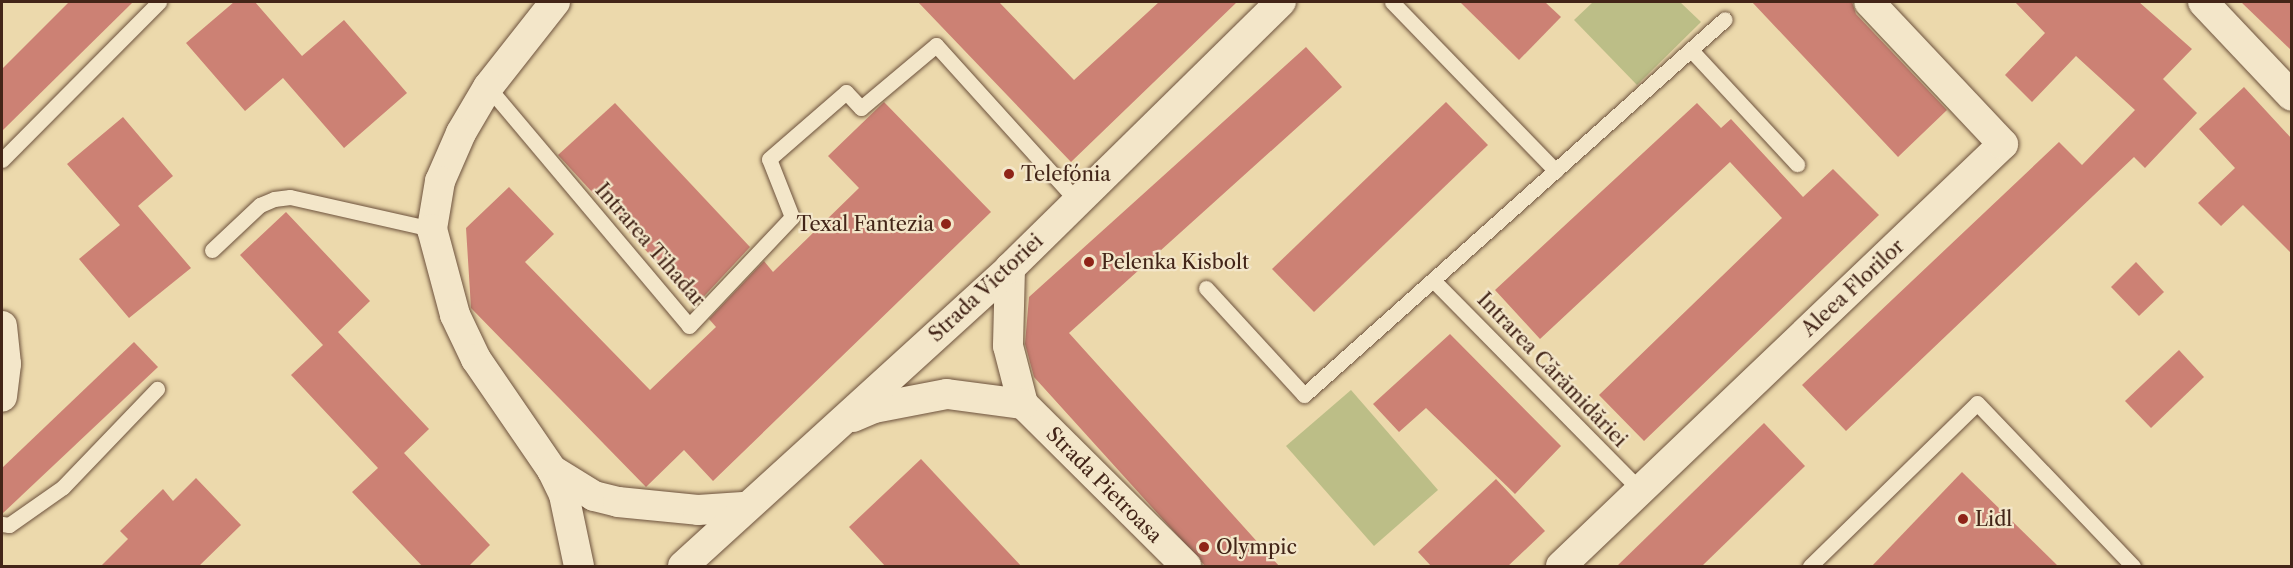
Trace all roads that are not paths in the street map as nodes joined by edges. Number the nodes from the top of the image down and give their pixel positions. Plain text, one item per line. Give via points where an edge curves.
1 (159, 2) edge
2 (555, 2) edge
3 (1281, 2) edge
4 (1392, 2) edge
5 (1869, 2) edge
6 (2203, 2) edge
7 (1725, 19) dead end
8 (1691, 50) junction
9 (488, 87) junction
10 (2292, 96) edge
11 (2, 160) edge
12 (1797, 164) dead end
13 (1556, 171) junction
14 (1078, 201) junction
15 (432, 229) junction
16 (212, 250) dead end
17 (1010, 268) junction
18 (1433, 280) junction
19 (1206, 288) dead end
20 (2, 326) edge
21 (157, 389) dead end
22 (2, 397) edge
23 (1023, 404) junction
24 (836, 424) junction
25 (552, 470) junction
26 (1640, 490) junction
27 (743, 507) junction
28 (2, 524) edge
29 (579, 567) edge
30 (683, 567) edge
31 (1186, 567) edge
32 (1562, 567) edge
33 (1810, 567) edge
34 (2133, 567) edge

1 - 11 lane
2 - 9 street
3 - 14 street, Strada Victoriei
4 - 13 lane
5 - 26 street, Aleea Florilor via 2003,144
6 - 10 street
7 - 8 lane
8 - 12 lane
8 - 13 lane
9 - 14 lane, Intrarea Tihadar via 689,326 792,217 769,159 846,92 861,108 936,45
9 - 15 street via 448,158
13 - 18 lane
14 - 17 street, Strada Victoriei
15 - 16 lane via 290,197 260,205
15 - 25 street via 455,315 476,359
17 - 23 street via 1008,346
17 - 24 street, Strada Victoriei
18 - 19 lane via 1304,395
18 - 26 lane, Intrarea Cărămidăriei
20 - 22 street via 6,364
21 - 28 lane via 63,487 9,525
23 - 24 street via 947,394 873,408
23 - 31 street, Strada Pietroasa
24 - 27 street, Strada Victoriei
25 - 27 street via 594,496 618,502 698,510
25 - 29 street via 569,514
26 - 32 street, Aleea Florilor
27 - 30 street, Strada Victoriei
33 - 34 lane via 1977,403

